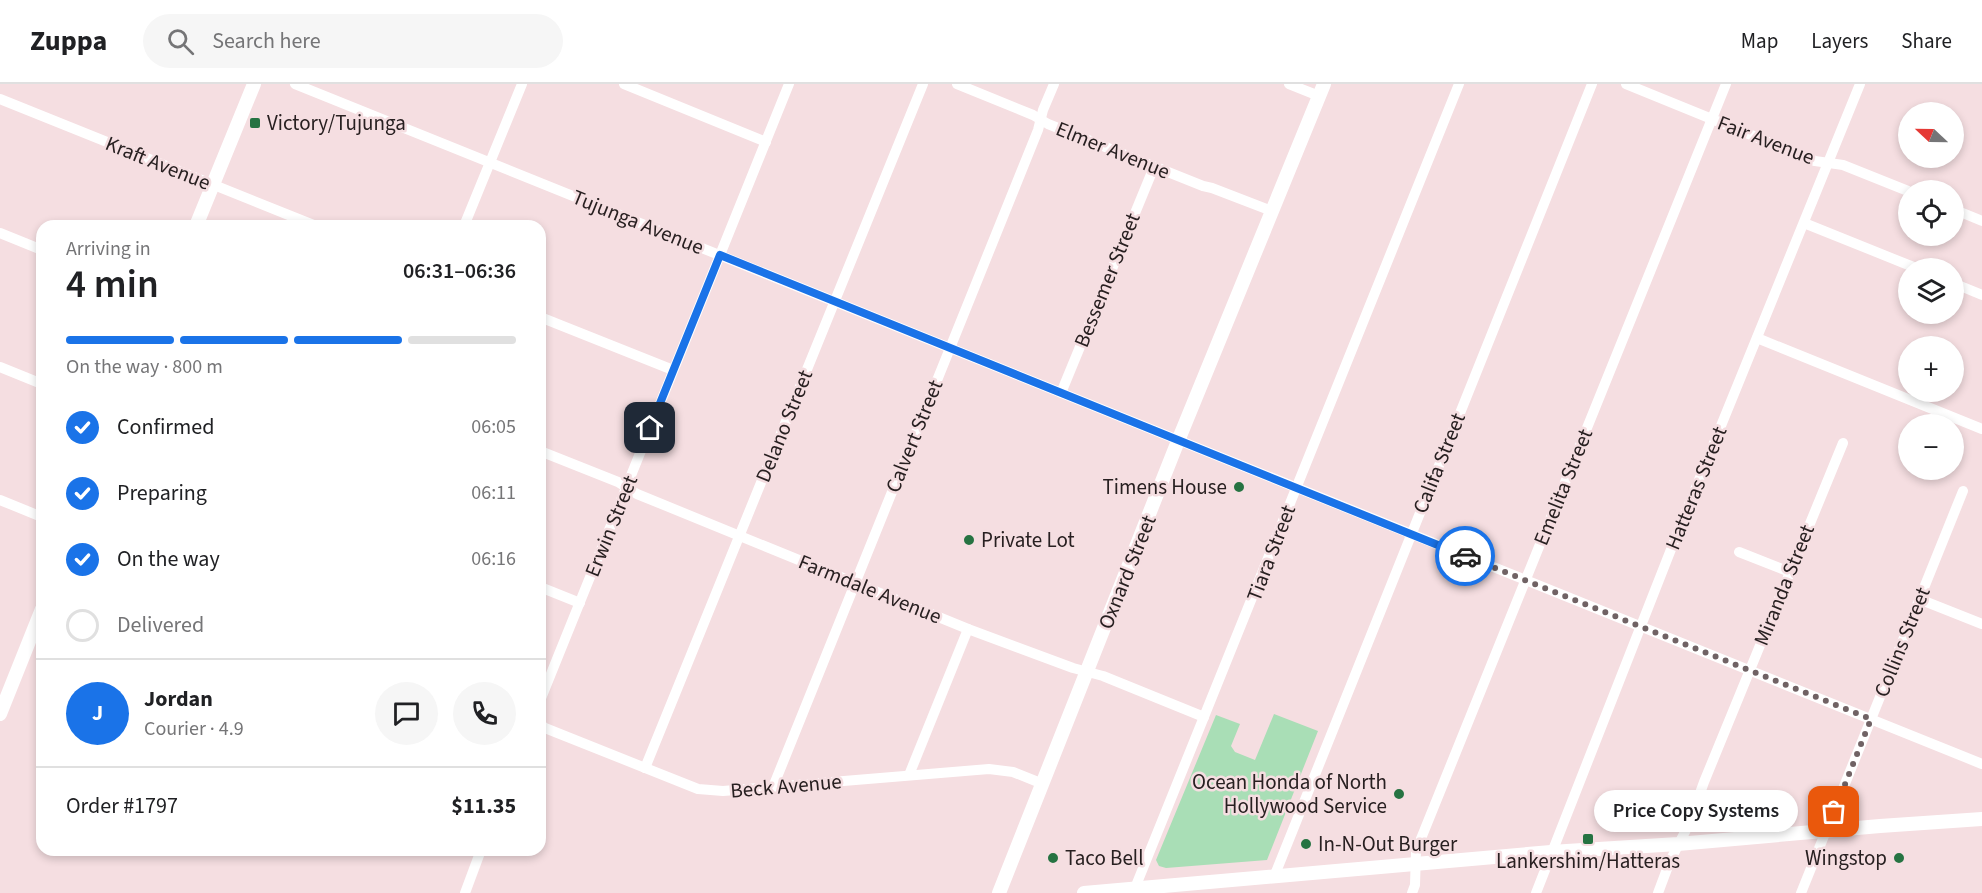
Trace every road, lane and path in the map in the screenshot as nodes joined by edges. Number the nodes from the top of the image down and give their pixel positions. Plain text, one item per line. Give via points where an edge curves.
1 (254, 84) edge
2 (295, 84) edge
3 (522, 84) edge
4 (624, 84) edge
5 (789, 84) edge
6 (923, 84) edge
7 (957, 84) edge
8 (1054, 84) edge
9 (1288, 84) edge
10 (1459, 84) edge
11 (1592, 84) edge
12 (1626, 84) edge
13 (1726, 84) edge
14 (1860, 84) edge
15 (1321, 90) edge
16 (0, 99) edge
17 (1712, 119) junction
18 (1041, 120) junction
19 (766, 142) junction
20 (1829, 162) junction
21 (490, 163) junction
22 (1154, 166) junction
23 (213, 186) junction
24 (1898, 187) edge
25 (1272, 211) junction
26 (1964, 214) edge
27 (199, 220) edge
28 (301, 220) edge
29 (466, 220) edge
30 (1982, 221) edge
31 (1804, 223) junction
32 (0, 233) edge
33 (36, 248) edge
34 (720, 255) junction
35 (1898, 261) edge
36 (1964, 288) edge
37 (1982, 295) edge
38 (834, 302) junction
39 (546, 319) edge
40 (1757, 338) junction
41 (949, 348) junction
42 (0, 367) edge
43 (673, 370) junction
44 (36, 382) edge
45 (1061, 393) junction
46 (1982, 429) edge
47 (1178, 441) junction
48 (1843, 443) dead end
49 (546, 453) edge
50 (627, 488) junction
51 (1296, 488) junction
52 (1963, 491) dead end
53 (0, 500) edge
54 (36, 515) edge
55 (1411, 534) junction
56 (740, 535) junction
57 (1739, 552) dead end
58 (1790, 572) junction
59 (1525, 581) junction
60 (854, 583) junction
61 (546, 589) edge
62 (1919, 599) junction
63 (580, 603) junction
64 (36, 624) edge
65 (1982, 624) edge
66 (1640, 627) junction
67 (968, 629) junction
68 (1749, 671) junction
69 (1087, 673) junction
70 (546, 686) edge
71 (0, 714) edge
72 (1204, 717) junction
73 (1871, 719) junction
74 (546, 728) edge
75 (1981, 760) edge
76 (645, 768) junction
77 (909, 776) junction
78 (1043, 784) junction
79 (772, 787) junction
80 (1982, 819) edge
81 (1826, 832) junction
82 (1678, 844) junction
83 (1551, 852) junction
84 (479, 856) edge
85 (1416, 865) junction
86 (1274, 877) junction
87 (1135, 888) junction
88 (465, 893) edge
89 (999, 893) edge
90 (1084, 893) edge
91 (1412, 893) edge
92 (1536, 893) edge
93 (1658, 893) edge
94 (1801, 893) edge

1 - 23 main road
2 - 21 street, Tujunga Avenue
3 - 21 street
4 - 19 street
5 - 19 street, Erwin Street
6 - 38 street, Delano Street
7 - 18 street, Elmer Avenue
8 - 18 street, Calvert Street
9 - 15 street
10 - 51 street, Tiara Street
11 - 55 street, Califa Street
12 - 17 street, Fair Avenue
13 - 17 street, Emelita Street
14 - 20 street, Hatteras Street
15 - 25 main road, Oxnard Street
16 - 23 street, Kraft Avenue
17 - 20 street, Fair Avenue
17 - 59 street, Emelita Street
18 - 22 street, Elmer Avenue
18 - 41 street, Calvert Street
19 - 34 street, Erwin Street
20 - 24 street, Fair Avenue
20 - 31 street, Hatteras Street
21 - 29 street
21 - 34 street, Tujunga Avenue
22 - 25 street, Elmer Avenue
22 - 45 street, Bessemer Street
23 - 27 main road
23 - 28 street, Kraft Avenue
25 - 47 main road, Oxnard Street
26 - 30 street
31 - 35 street
31 - 40 street, Hatteras Street
32 - 33 street
34 - 38 street, Tujunga Avenue
34 - 43 street, Erwin Street
36 - 37 street
38 - 41 street, Tujunga Avenue
38 - 56 street, Delano Street
39 - 43 street
40 - 46 street
40 - 66 street, Hatteras Street
41 - 45 street, Tujunga Avenue
41 - 60 street, Calvert Street
42 - 44 street
43 - 50 street, Erwin Street
45 - 47 street, Tujunga Avenue
47 - 51 street, Tujunga Avenue
47 - 69 main road, Oxnard Street
48 - 58 street, Miranda Street
49 - 50 street, Farmdale Avenue
50 - 56 street, Farmdale Avenue
50 - 63 street, Erwin Street
51 - 55 street, Tujunga Avenue
51 - 72 street, Tiara Street
52 - 62 street, Collins Street
53 - 54 street
55 - 59 street, Tujunga Avenue
55 - 86 street, Califa Street
56 - 60 street, Farmdale Avenue
56 - 76 street, Delano Street
57 - 58 street
58 - 68 street, Miranda Street
59 - 66 street, Tujunga Avenue
59 - 85 street, Emelita Street via 1416,850
60 - 67 street, Farmdale Avenue
60 - 79 street, Calvert Street
61 - 63 street
62 - 65 street
62 - 73 street, Collins Street
63 - 70 street, Erwin Street
64 - 71 main road
66 - 68 street, Tujunga Avenue
66 - 83 street, Hatteras Street
67 - 69 street, Farmdale Avenue
67 - 77 street
68 - 73 street, Tujunga Avenue
68 - 82 street, Miranda Street
69 - 72 street, Farmdale Avenue
69 - 78 main road, Oxnard Street
72 - 87 street, Tiara Street
73 - 75 street, Tujunga Avenue
73 - 81 street, Collins Street
74 - 76 street, Beck Avenue
76 - 79 street, Beck Avenue via 698,789
77 - 78 street, Beck Avenue via 989,769 1013,772
77 - 79 street, Beck Avenue
78 - 89 main road, Oxnard Street
80 - 81 main road
81 - 82 main road
81 - 94 street, Collins Street
82 - 83 main road
82 - 93 street, Miranda Street
83 - 85 main road
83 - 92 street, Hatteras Street
84 - 88 street
85 - 86 main road
85 - 91 street, Emelita Street
86 - 87 main road
87 - 90 main road

